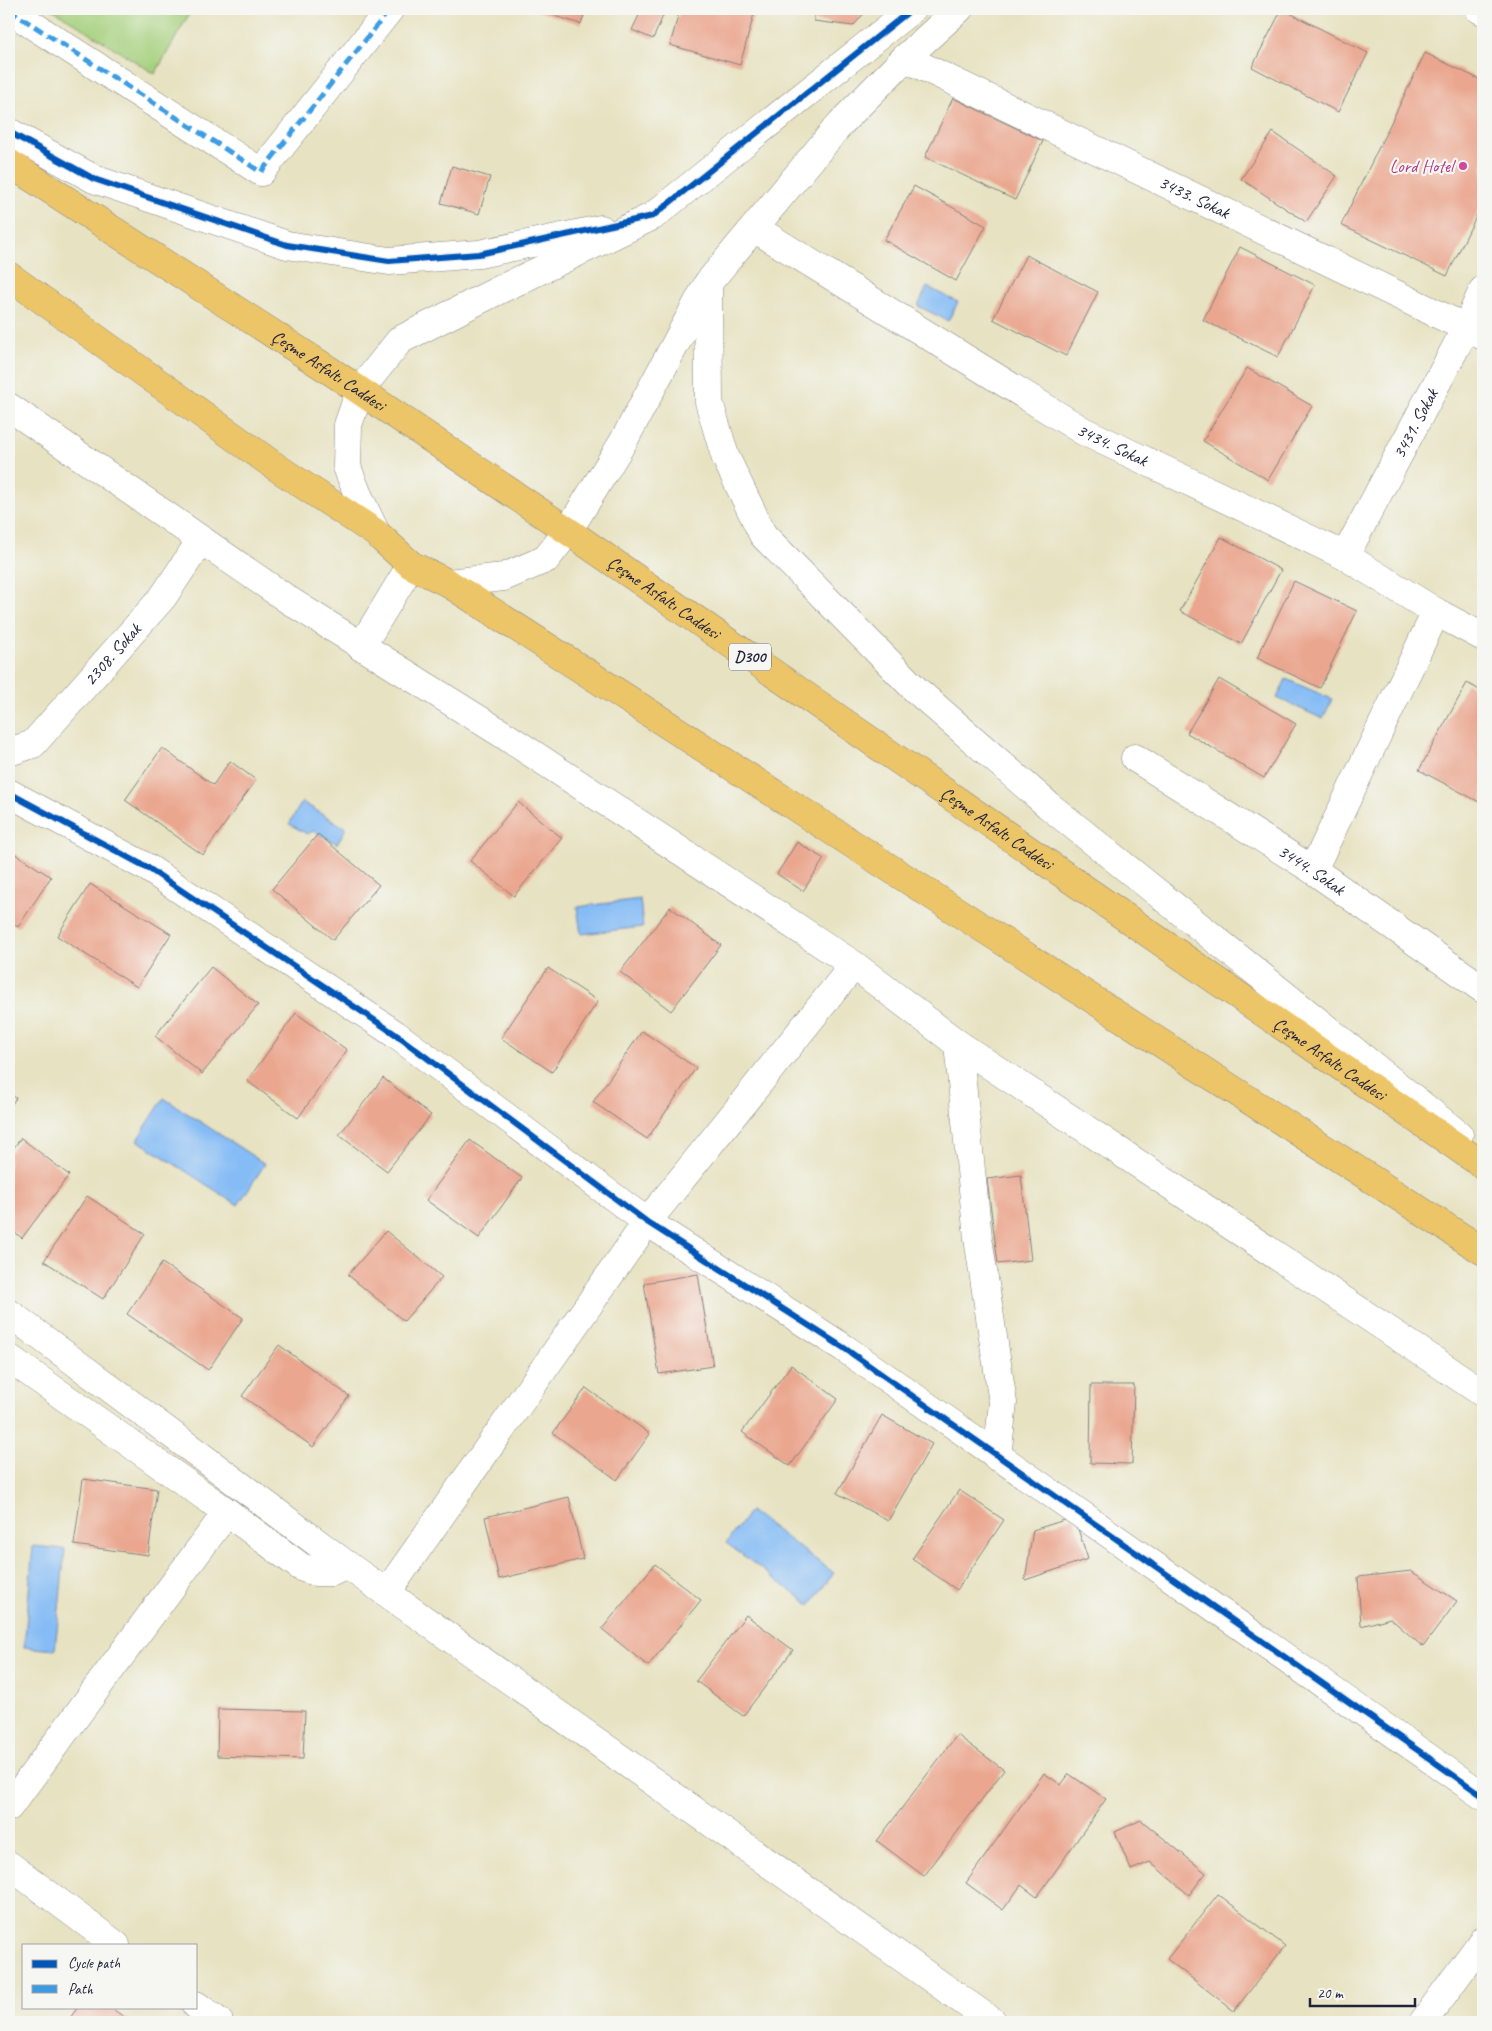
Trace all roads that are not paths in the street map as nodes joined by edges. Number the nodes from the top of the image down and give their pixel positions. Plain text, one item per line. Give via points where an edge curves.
1 (390, 9) edge
2 (912, 9) edge
3 (959, 9) edge
4 (1479, 9) edge
5 (9, 10) edge
6 (1483, 11) edge
7 (905, 58) junction
8 (9, 132) edge
9 (9, 163) edge
10 (654, 216) junction
11 (754, 228) junction
12 (9, 276) edge
13 (708, 283) junction
14 (1483, 290) edge
15 (1474, 332) edge
16 (360, 390) junction
17 (9, 407) edge
18 (568, 531) junction
19 (376, 533) junction
20 (201, 540) junction
21 (1345, 556) junction
22 (411, 565) junction
23 (448, 583) junction
24 (1436, 612) junction
25 (1483, 637) edge
26 (361, 647) junction
27 (9, 752) edge
28 (1136, 758) dead end
29 (9, 793) edge
30 (1313, 870) junction
31 (854, 965) junction
32 (1483, 989) edge
33 (958, 1044) junction
34 (1483, 1154) edge
35 (1483, 1164) edge
36 (647, 1222) junction
37 (1483, 1251) edge
38 (9, 1313) edge
39 (9, 1358) edge
40 (1483, 1393) edge
41 (998, 1457) junction
42 (227, 1512) junction
43 (347, 1565) junction
44 (388, 1592) junction
45 (1483, 1796) edge
46 (9, 1807) edge
47 (9, 1865) edge
48 (1483, 1940) edge
49 (115, 1944) edge
50 (198, 2006) edge
51 (219, 2022) edge
52 (993, 2022) edge
53 (1424, 2022) edge

1 - 5 street via 261,172
2 - 10 street
3 - 7 street
4 - 6 street
7 - 11 street via 841,123
7 - 15 street, 3433. Sokak
8 - 10 street via 94,179 286,245 389,261 479,254
9 - 16 highway, Çeşme Asfaltı Caddesi / D300
10 - 16 street via 400,340
11 - 13 street
11 - 21 street, 3434. Sokak via 1083,431
12 - 19 highway via 276,467
13 - 18 street via 623,442
13 - 34 street via 709,402 725,456 763,535 915,689 1048,805
14 - 15 street, 3431. Sokak
15 - 21 street, 3431. Sokak
16 - 18 highway, Çeşme Asfaltı Caddesi / D300
16 - 19 street via 348,425 347,467
17 - 20 street
18 - 23 street via 546,559 504,577
18 - 35 highway, Çeşme Asfaltı Caddesi / D300
19 - 22 highway
20 - 26 street
20 - 27 street, 2308. Sokak via 163,597 33,744
21 - 24 street, 3434. Sokak
22 - 23 highway
22 - 26 street
23 - 37 highway
24 - 25 street, 3434. Sokak
24 - 30 street
26 - 31 street via 504,735
28 - 30 street, 3444. Sokak
29 - 36 street via 157,874 395,1034
30 - 32 street, 3444. Sokak
31 - 33 street
31 - 36 street
33 - 40 street
33 - 41 street via 978,1238 1003,1403
36 - 41 street via 844,1348
36 - 44 street
38 - 43 street
39 - 42 street
41 - 45 street
42 - 43 street via 301,1567 316,1572 332,1572
42 - 46 street
43 - 44 street
44 - 52 street
47 - 49 street
48 - 53 street
50 - 51 street

